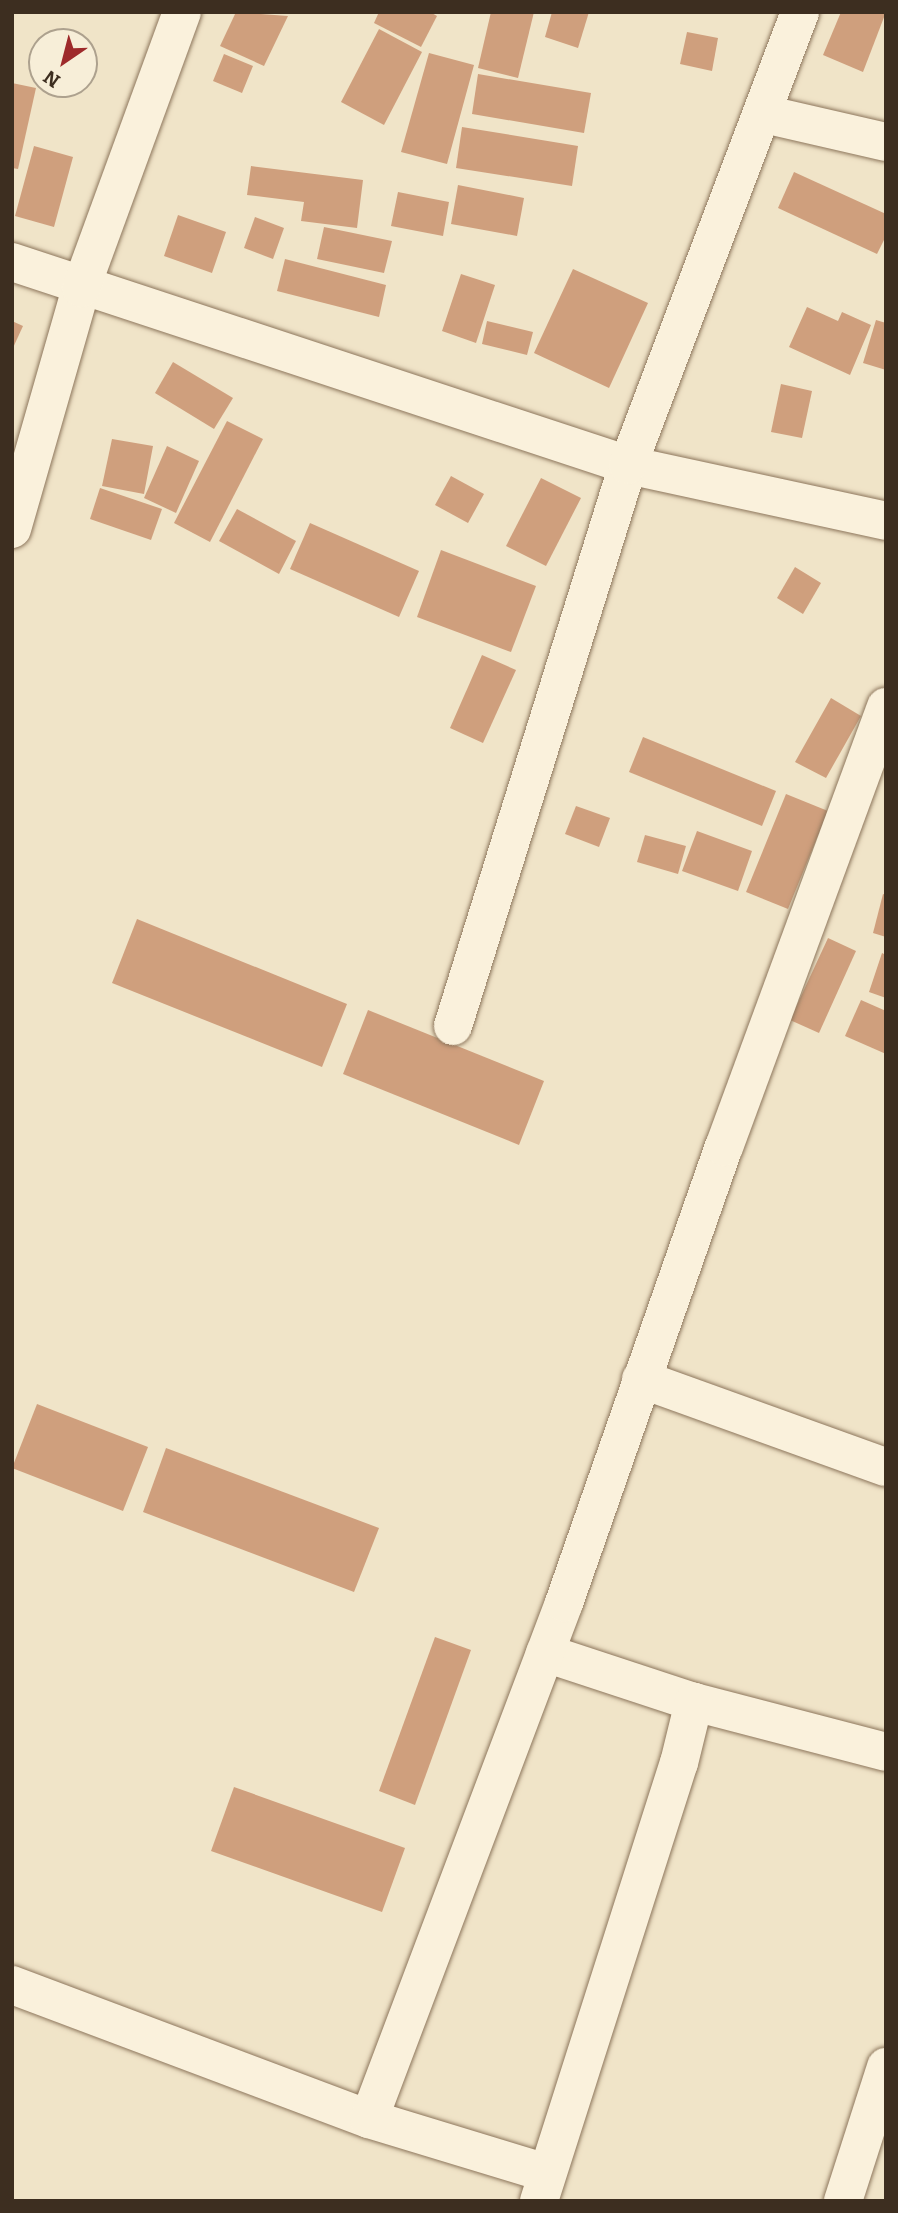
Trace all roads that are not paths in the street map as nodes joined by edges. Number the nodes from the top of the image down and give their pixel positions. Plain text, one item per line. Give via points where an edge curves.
1 (182, 12) edge
2 (800, 12) edge
3 (764, 114) junction
4 (886, 142) edge
5 (12, 262) edge
6 (80, 288) junction
7 (628, 465) junction
8 (886, 521) edge
9 (12, 529) edge
10 (886, 707) edge
11 (453, 1026) dead end
12 (641, 1378) junction
13 (886, 1467) edge
14 (545, 1653) junction
15 (694, 1702) junction
16 (886, 1752) edge
17 (12, 1985) edge
18 (886, 2067) edge
19 (369, 2119) junction
20 (543, 2187) edge
21 (843, 2201) edge

1 - 6 street
2 - 3 street
3 - 4 street
3 - 7 street
5 - 6 street
6 - 7 street
6 - 9 street
7 - 8 street
7 - 11 street
10 - 12 street
12 - 13 street
12 - 14 street
14 - 15 street
14 - 19 street
15 - 16 street
15 - 20 street
17 - 19 street
18 - 21 street
19 - 20 street

